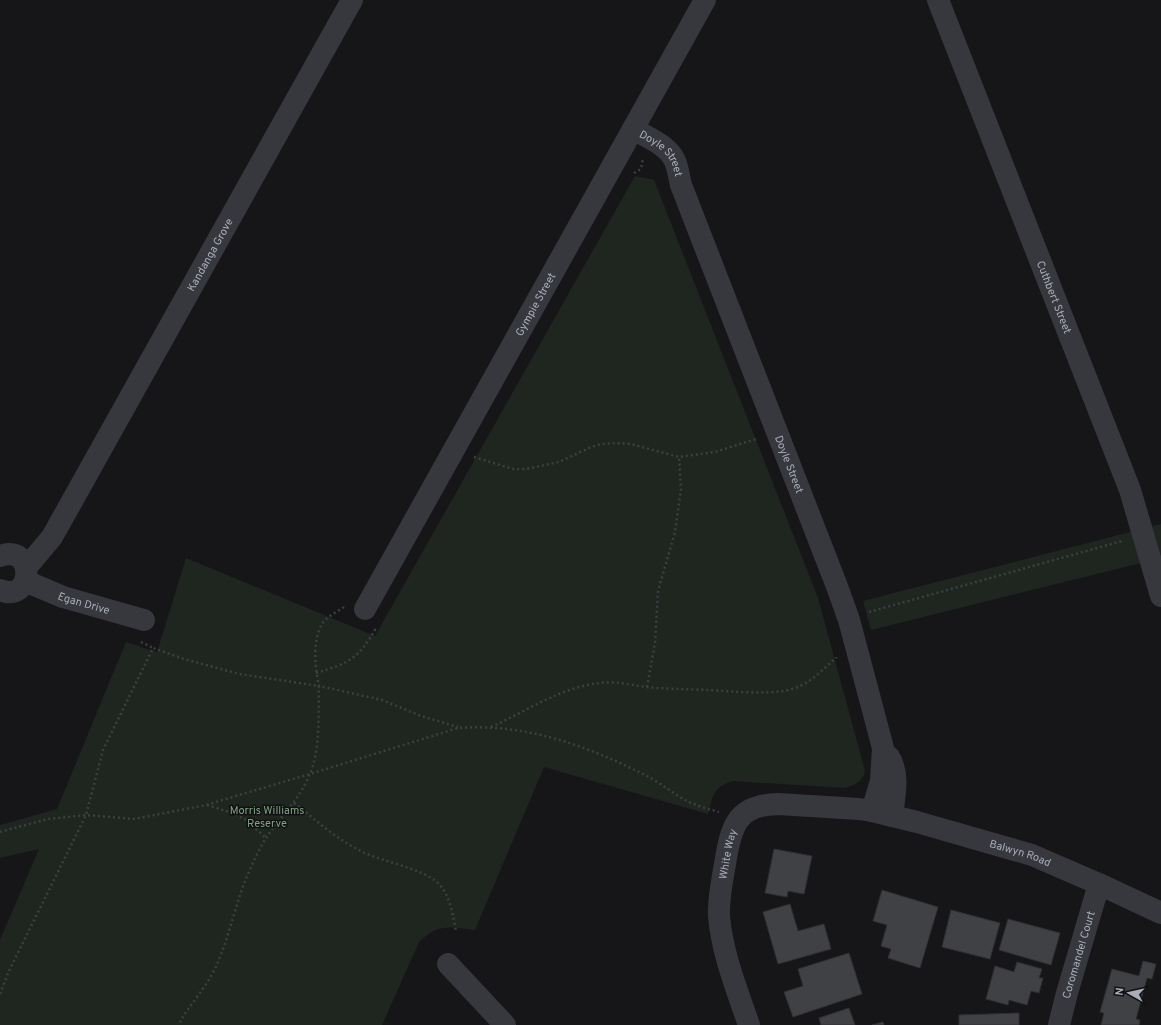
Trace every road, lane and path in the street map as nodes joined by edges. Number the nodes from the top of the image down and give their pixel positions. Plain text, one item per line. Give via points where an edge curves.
1 (352, 0) edge
2 (705, 0) edge
3 (938, 0) edge
4 (629, 136) junction
5 (778, 432) junction
6 (473, 457) dead end
7 (679, 457) junction
8 (1144, 535) junction
9 (16, 565) edge
10 (2, 594) edge
11 (1161, 596) edge
12 (355, 607) joint
13 (144, 620) dead end
14 (849, 620) junction
15 (834, 650) dead end
16 (319, 686) junction
17 (647, 687) junction
18 (490, 727) junction
19 (458, 728) junction
20 (310, 774) junction
21 (294, 803) junction
22 (206, 805) junction
23 (882, 813) junction
24 (86, 816) junction
25 (740, 818) junction
26 (0, 832) edge
27 (266, 838) junction
28 (1099, 884) junction
29 (1161, 913) edge
30 (456, 931) dead end
31 (448, 964) dead end
32 (0, 994) edge
33 (179, 1025) edge
34 (504, 1025) edge
35 (749, 1025) edge
36 (1059, 1025) edge

1 - 9 street, Kandanga Grove via 68,509 37,537
2 - 4 street, Gympie Street
3 - 8 street, Cuthbert Street via 1130,490
4 - 5 street, Doyle Street via 669,152 675,161 681,185
4 - 12 street, Gympie Street
5 - 7 path via 727,449
5 - 14 street, Doyle Street
6 - 7 path via 513,469 526,469 559,462 601,444 615,443 631,444
7 - 17 path via 681,489 675,532 658,590 655,643
8 - 11 street, Cuthbert Street
8 - 14 path via 866,612
9 - 10 street, Kandanga Grove via 18,589
9 - 13 street, Egan Drive via 63,597
12 - 16 path via 323,623 316,639
14 - 23 street, Doyle Street via 883,748
15 - 17 path via 836,658 809,681 793,689 740,692
16 - 19 path via 382,700
16 - 20 path via 318,734
16 - 24 path via 239,674 153,648 104,750
17 - 18 path via 602,682 586,684 554,695
18 - 19 path
18 - 25 path via 534,733 582,747 644,774 697,805
19 - 20 path
20 - 21 path
20 - 22 path
21 - 27 path
21 - 30 path via 345,843 437,882 448,900
22 - 24 path via 134,819
22 - 27 path via 245,819
23 - 25 street, White Way via 767,804 746,812
23 - 28 street, Balwyn Road via 1032,854
24 - 26 path via 48,819
24 - 32 path
25 - 35 street, White Way via 735,824 727,851 719,915 727,958
27 - 33 path via 251,865 212,975
28 - 29 street, Balwyn Road
28 - 36 street, Coromandel Court
31 - 34 street

